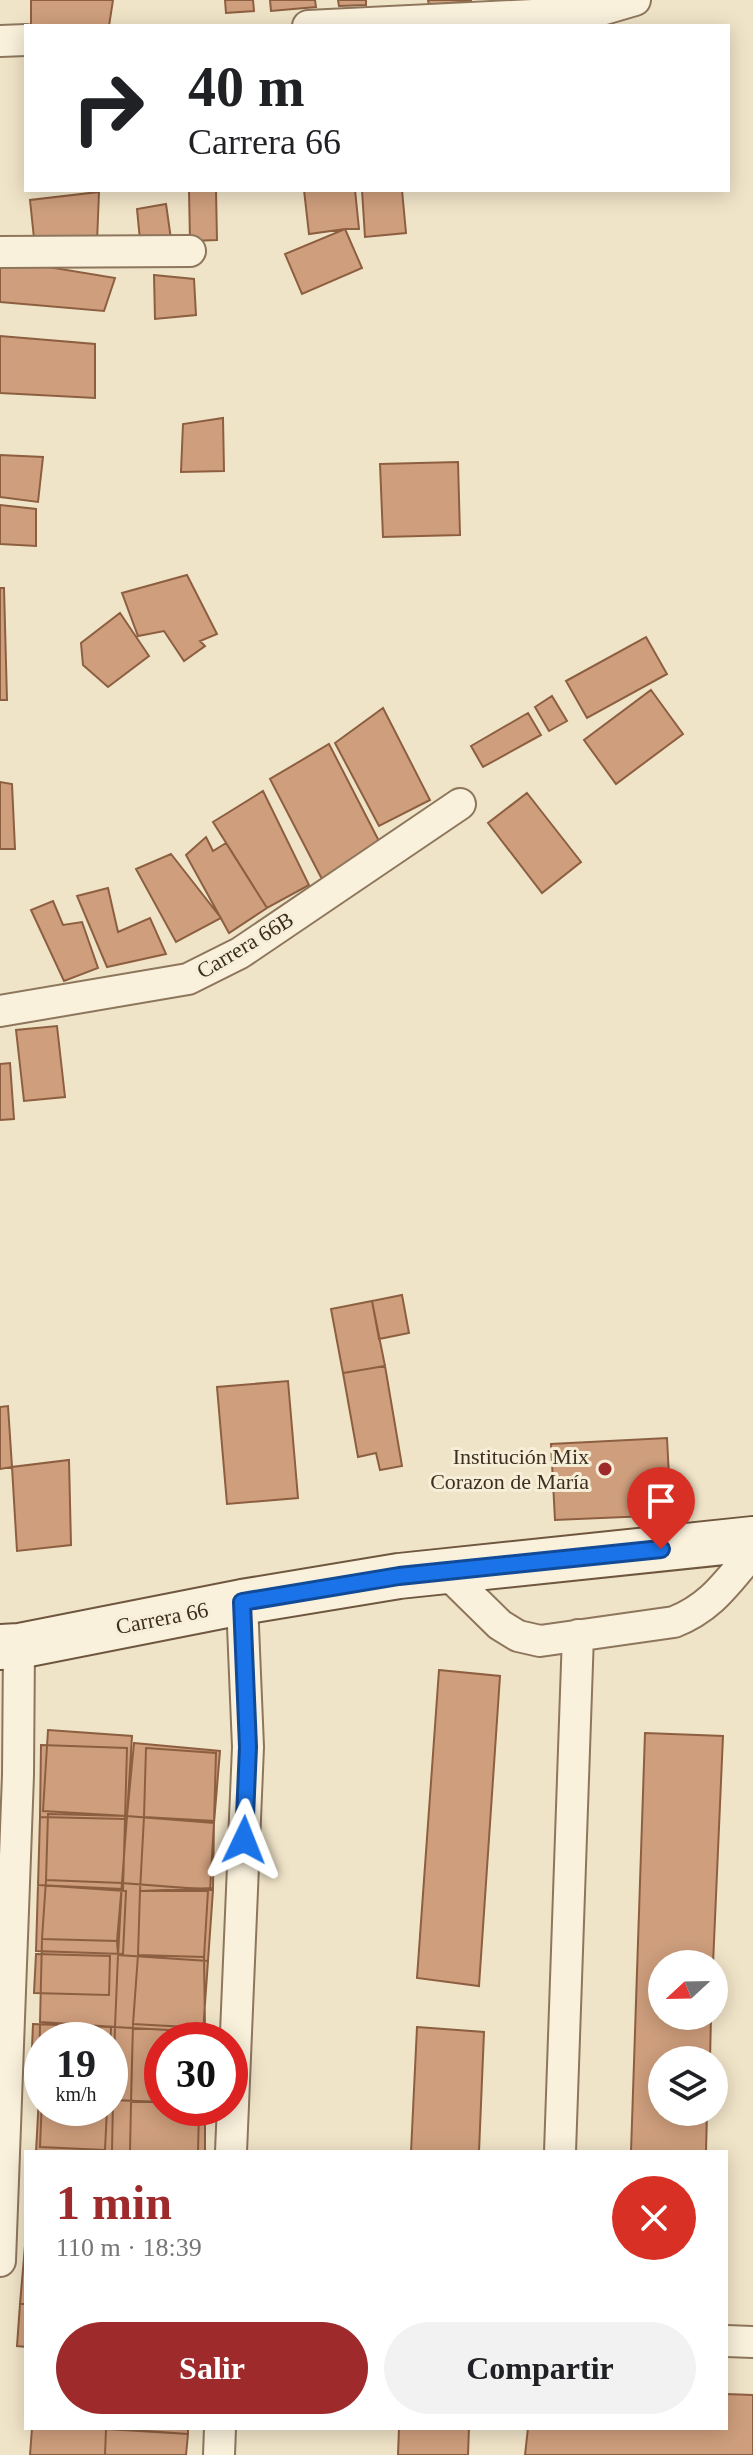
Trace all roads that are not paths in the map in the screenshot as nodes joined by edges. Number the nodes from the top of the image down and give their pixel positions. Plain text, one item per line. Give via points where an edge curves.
1 (635, 0) edge
2 (349, 24) edge
3 (24, 40) edge
4 (0, 41) edge
5 (190, 251) dead end
6 (0, 252) edge
7 (460, 804) dead end
8 (0, 1011) edge
9 (753, 1539) edge
10 (753, 1552) edge
11 (445, 1571) junction
12 (242, 1602) junction
13 (578, 1635) junction
14 (9, 1646) edge
15 (231, 2150) edge
16 (560, 2150) edge
17 (0, 2261) edge
18 (728, 2341) edge
19 (753, 2342) edge
20 (220, 2430) edge
21 (219, 2455) edge

1 - 2 street via 594,12
3 - 4 street
5 - 6 street
7 - 8 street, Carrera 66B via 240,953 188,979
9 - 11 street, Carrera 66
10 - 13 street via 691,1616
11 - 12 street, Carrera 66
11 - 13 street via 518,1636 540,1641
12 - 14 street, Carrera 66
12 - 15 street via 248,1747
13 - 16 street
14 - 17 street via 18,1775
18 - 19 street
20 - 21 street

